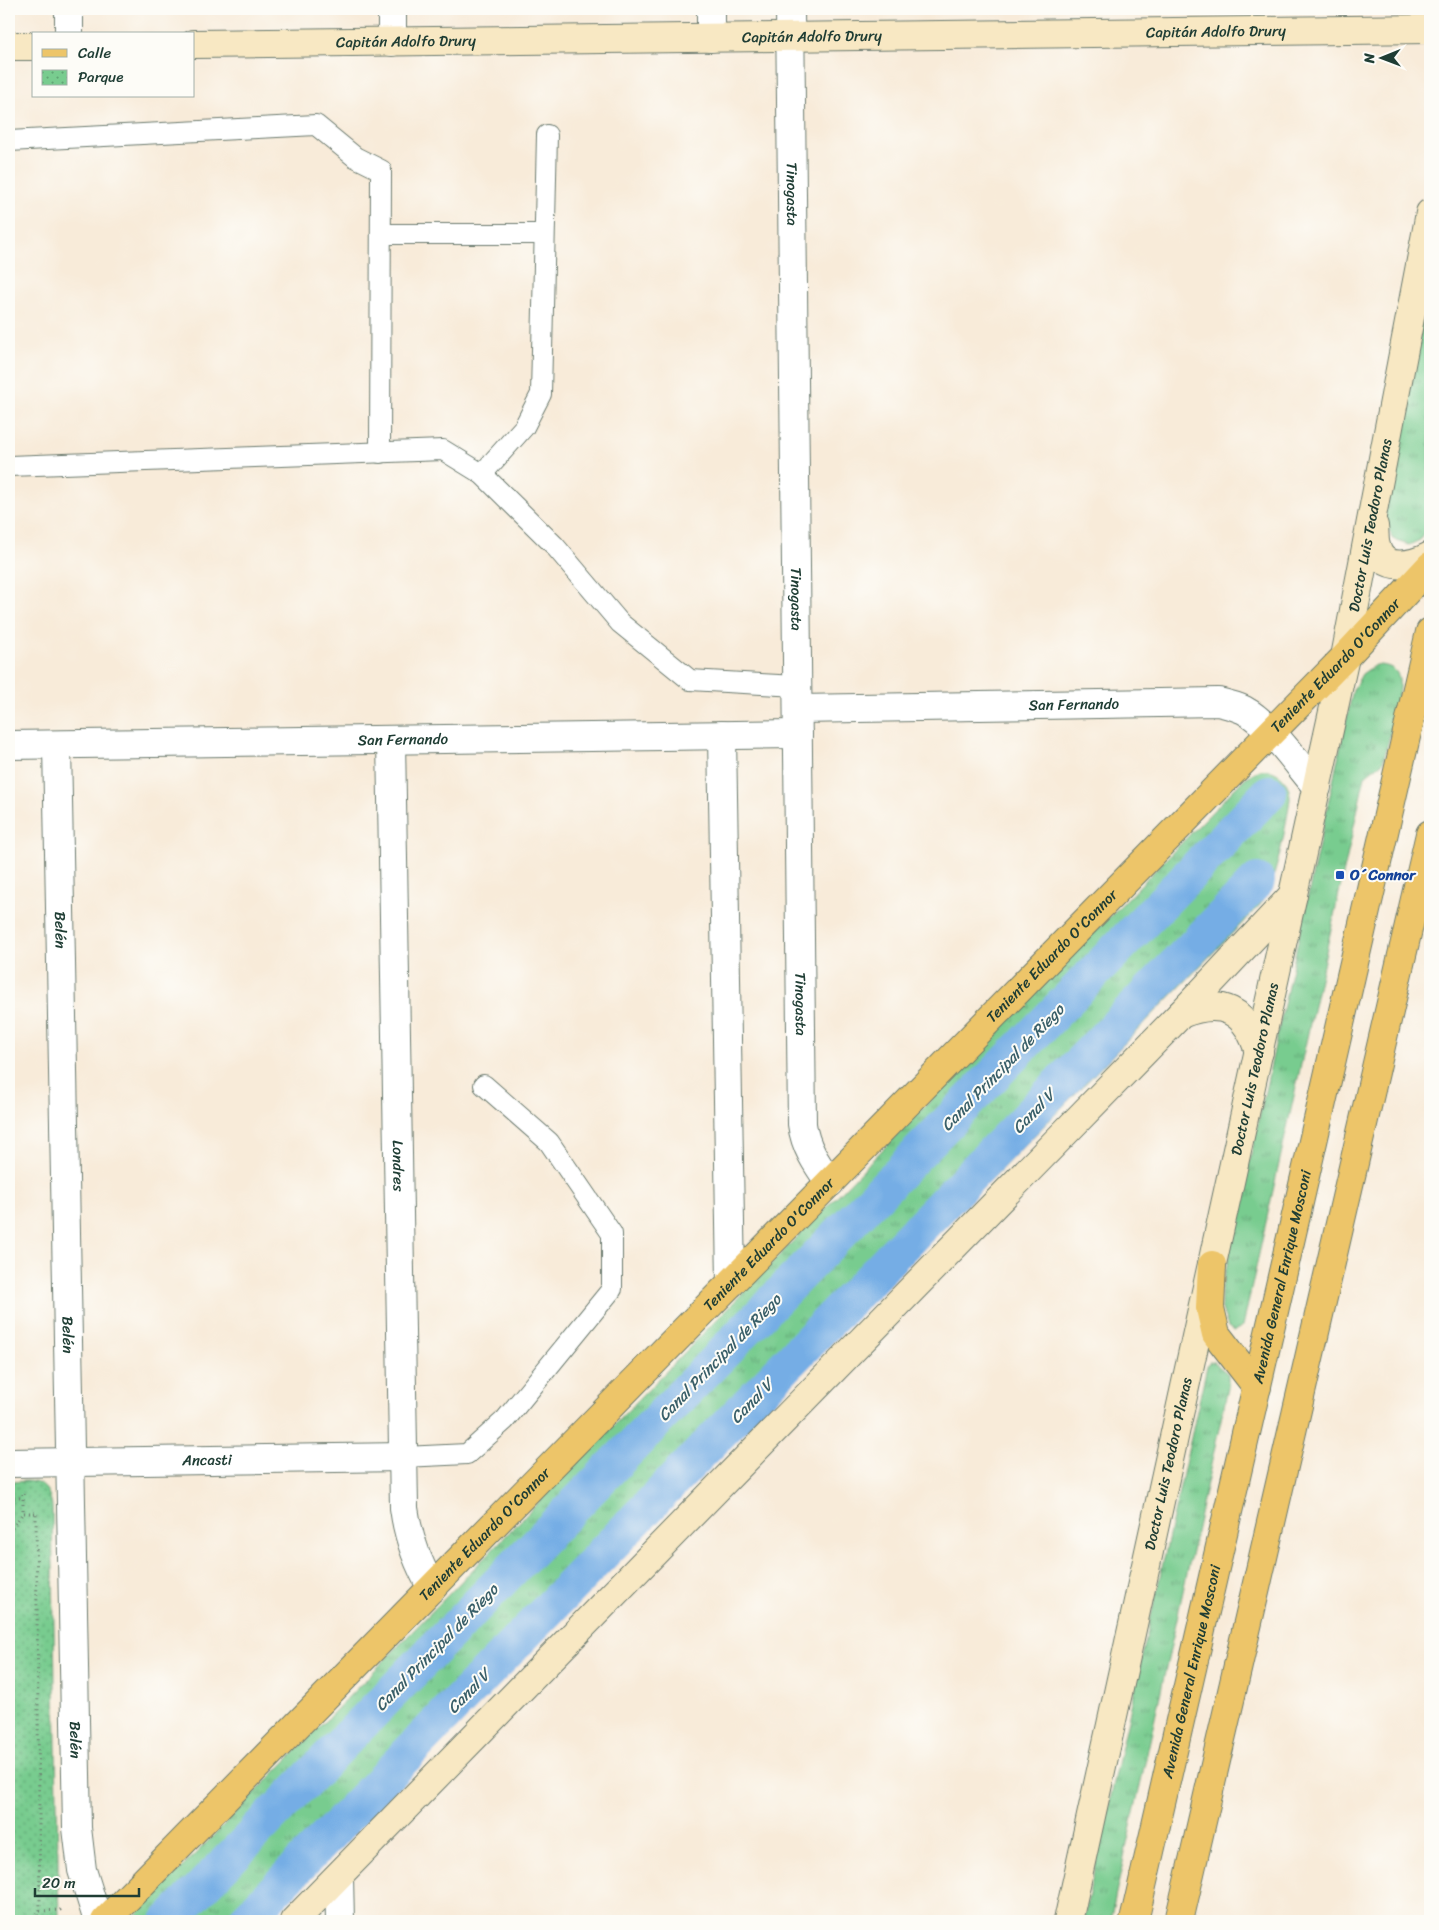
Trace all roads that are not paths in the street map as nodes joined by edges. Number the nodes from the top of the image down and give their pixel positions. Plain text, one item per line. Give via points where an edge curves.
1 (69, 9) edge
2 (392, 9) edge
3 (711, 9) edge
4 (790, 9) edge
5 (1430, 29) edge
6 (69, 32) edge
7 (791, 37) junction
8 (711, 38) junction
9 (392, 42) junction
10 (195, 44) edge
11 (9, 46) edge
12 (32, 46) edge
13 (546, 135) dead end
14 (9, 141) edge
15 (1430, 214) edge
16 (381, 234) junction
17 (544, 234) junction
18 (380, 453) junction
19 (9, 466) edge
20 (482, 474) junction
21 (1373, 512) junction
22 (1430, 556) edge
23 (1430, 566) edge
24 (1430, 632) edge
25 (1345, 658) junction
26 (798, 710) junction
27 (1271, 733) junction
28 (722, 735) junction
29 (391, 740) junction
30 (57, 744) junction
31 (9, 745) edge
32 (1317, 787) junction
33 (1430, 834) edge
34 (1293, 895) junction
35 (1181, 1014) junction
36 (1259, 1052) junction
37 (484, 1085) dead end
38 (830, 1183) junction
39 (1212, 1265) junction
40 (731, 1283) junction
41 (1257, 1387) junction
42 (404, 1457) junction
43 (70, 1462) junction
44 (15, 1463) edge
45 (432, 1588) junction
46 (339, 1876) junction
47 (98, 1921) edge
48 (105, 1921) edge
49 (294, 1921) edge
50 (340, 1921) edge
51 (1068, 1921) edge
52 (1134, 1921) edge
53 (1179, 1921) edge

1 - 6 street
2 - 9 street
3 - 8 street
4 - 7 street, Tinogasta
5 - 7 street, Capitán Adolfo Drury
7 - 8 street, Capitán Adolfo Drury
7 - 26 street, Tinogasta
8 - 9 street, Capitán Adolfo Drury
9 - 10 street, Capitán Adolfo Drury
11 - 12 street
13 - 17 lane
14 - 16 lane via 316,125 356,157 381,170
15 - 21 street, Doctor Luis Teodoro Planas
16 - 17 lane
16 - 18 lane
17 - 20 lane via 541,394 524,428
18 - 19 lane
18 - 20 lane via 443,450
20 - 26 lane via 554,545 620,623 690,680
21 - 22 street via 1376,546 1381,558 1404,565
21 - 25 street, Doctor Luis Teodoro Planas
23 - 25 main road, Teniente Eduardo O'Connor
24 - 41 main road, Avenida General Enrique Mosconi
25 - 27 main road, Teniente Eduardo O'Connor
25 - 32 street, Doctor Luis Teodoro Planas
26 - 27 street, San Fernando via 1204,701 1245,710
26 - 28 street, San Fernando
26 - 38 street, Tinogasta via 802,1124 809,1151
27 - 32 street, San Fernando
27 - 38 main road, Teniente Eduardo O'Connor
28 - 29 street, San Fernando
28 - 40 street
29 - 30 street, San Fernando
29 - 42 street, Londres
30 - 31 street, San Fernando
30 - 43 street, Belén
32 - 34 street, Doctor Luis Teodoro Planas
33 - 53 main road
34 - 35 street
34 - 36 street, Doctor Luis Teodoro Planas
35 - 36 street via 1208,1006 1229,1010 1248,1025
35 - 46 street
36 - 39 street, Doctor Luis Teodoro Planas
37 - 42 lane via 549,1142 612,1234 612,1289 505,1420 467,1454
38 - 40 main road, Teniente Eduardo O'Connor
39 - 41 main road via 1210,1308 1216,1334
39 - 51 street, Doctor Luis Teodoro Planas
40 - 45 main road, Teniente Eduardo O'Connor
41 - 52 main road, Avenida General Enrique Mosconi
42 - 43 street, Ancasti
42 - 45 street, Londres via 406,1527 418,1564
43 - 44 street, Ancasti
43 - 47 street, Belén via 77,1828 82,1870
45 - 48 main road, Teniente Eduardo O'Connor
46 - 49 street
46 - 50 street

